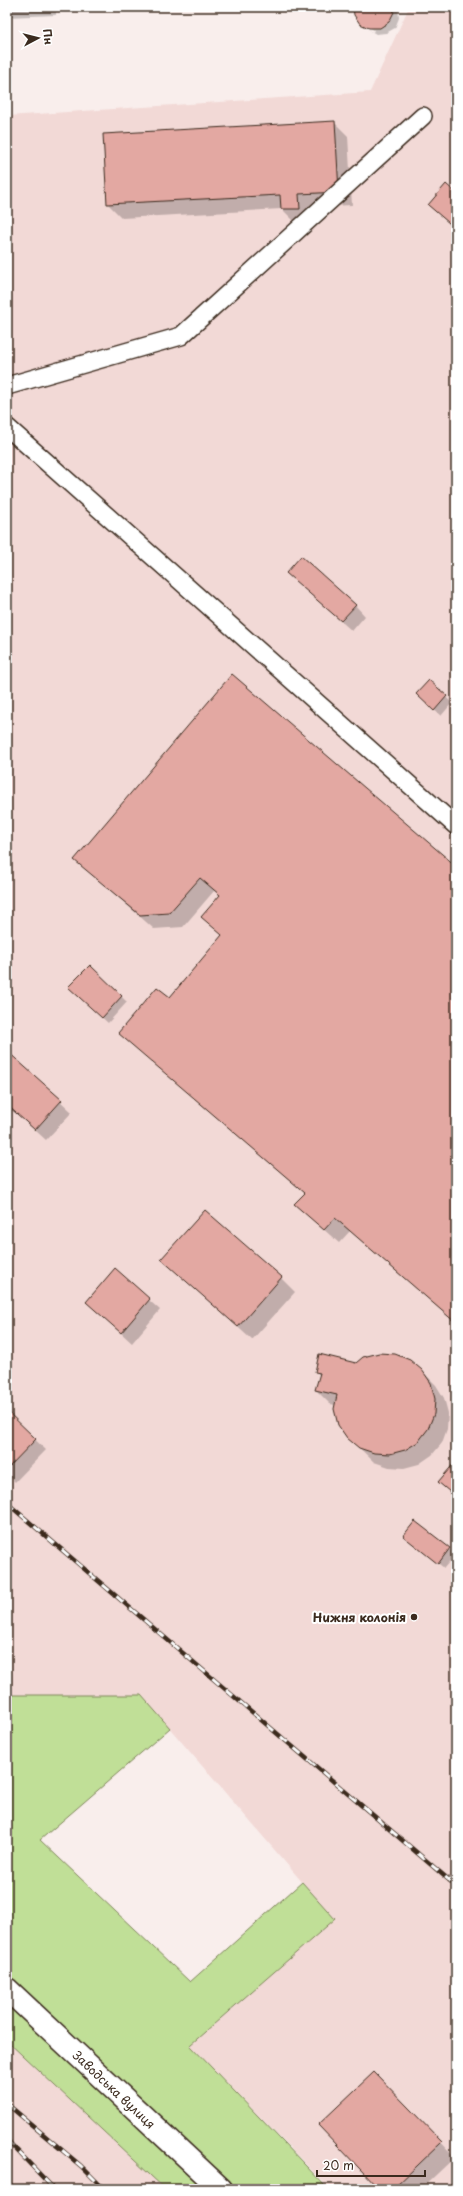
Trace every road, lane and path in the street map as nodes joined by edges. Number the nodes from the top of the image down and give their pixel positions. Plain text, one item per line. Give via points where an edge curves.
1 (423, 116) dead end
2 (7, 386) edge
3 (7, 427) edge
4 (456, 826) edge
5 (7, 1989) edge
6 (221, 2189) edge

1 - 2 lane via 181,336
3 - 4 lane
5 - 6 street, Заводська вулиця

